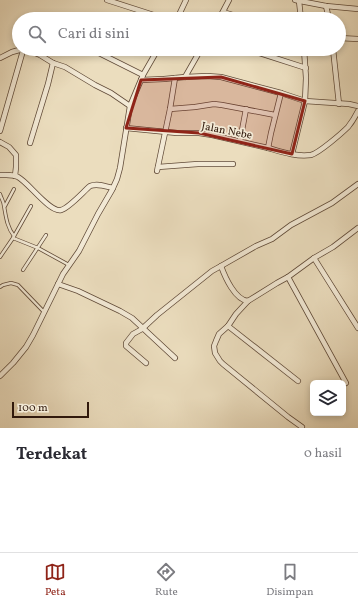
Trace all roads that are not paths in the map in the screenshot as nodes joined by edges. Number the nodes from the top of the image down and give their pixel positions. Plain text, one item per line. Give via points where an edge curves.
1 (107, 0) edge
2 (186, 0) edge
3 (229, 0) edge
4 (297, 1) edge
5 (326, 6) junction
6 (358, 9) edge
7 (144, 12) edge
8 (180, 12) edge
9 (223, 12) edge
10 (299, 12) edge
11 (327, 12) edge
12 (346, 38) edge
13 (358, 39) edge
14 (12, 52) edge
15 (21, 56) edge
16 (42, 56) edge
17 (105, 56) edge
18 (154, 56) edge
19 (197, 56) edge
20 (269, 56) edge
21 (305, 56) edge
22 (334, 56) edge
23 (0, 58) edge
24 (53, 63) junction
25 (306, 68) junction
26 (143, 75) junction
27 (184, 77) junction
28 (175, 78) junction
29 (141, 80) junction
30 (281, 93) junction
31 (305, 101) junction
32 (339, 104) junction
33 (130, 106) junction
34 (358, 106) edge
35 (170, 109) junction
36 (246, 109) junction
37 (358, 111) edge
38 (275, 115) junction
39 (126, 128) junction
40 (0, 131) edge
41 (165, 132) junction
42 (240, 141) junction
43 (0, 142) edge
44 (30, 143) dead end
45 (268, 148) junction
46 (292, 154) junction
47 (233, 164) dead end
48 (0, 175) edge
49 (15, 176) junction
50 (358, 184) edge
51 (113, 188) junction
52 (14, 189) dead end
53 (0, 194) edge
54 (4, 206) junction
55 (31, 206) dead end
56 (5, 211) junction
57 (0, 212) edge
58 (358, 228) edge
59 (46, 235) dead end
60 (13, 238) junction
61 (38, 248) junction
62 (0, 257) edge
63 (314, 258) junction
64 (69, 265) junction
65 (221, 266) junction
66 (23, 270) dead end
67 (288, 277) junction
68 (58, 284) junction
69 (0, 287) edge
70 (248, 301) junction
71 (44, 312) junction
72 (228, 326) junction
73 (358, 328) edge
74 (142, 329) junction
75 (175, 358) dead end
76 (146, 363) dead end
77 (0, 376) edge
78 (344, 380) edge
79 (298, 381) dead end
80 (302, 427) edge

1 - 7 street
2 - 8 street
3 - 9 street
4 - 5 street
4 - 10 street
5 - 6 street
5 - 11 street
12 - 13 street
14 - 23 street
15 - 40 street
16 - 24 street
17 - 26 street
18 - 26 street
19 - 27 street
20 - 25 street
21 - 25 street
22 - 32 street
24 - 33 street via 65,67
24 - 44 street
25 - 31 street
26 - 29 street
27 - 28 street
27 - 30 street via 221,77
28 - 29 street
28 - 35 street
29 - 33 street
30 - 31 street
30 - 38 street
31 - 32 street
31 - 46 street
32 - 34 street
33 - 39 street
35 - 36 street via 214,104
35 - 41 street
36 - 38 street
36 - 42 street
37 - 46 street, Jalan Nebe via 347,127 317,152 311,155
38 - 45 street
39 - 41 street, Jalan Nebe
39 - 51 street via 120,168
41 - 42 street, Jalan Nebe via 199,133
41 - 47 street via 157,169 198,164
42 - 45 street, Jalan Nebe
43 - 49 street via 16,155
45 - 46 street, Jalan Nebe
48 - 49 street
49 - 51 street via 57,210 69,206 90,186
50 - 65 street via 272,239
51 - 64 street
52 - 54 lane
53 - 54 lane
54 - 56 lane
55 - 60 lane
56 - 57 lane
56 - 60 lane
58 - 63 street
59 - 61 lane
60 - 61 lane
60 - 62 lane
61 - 64 lane
61 - 66 lane
63 - 67 street
63 - 73 street
64 - 68 street
65 - 70 street via 236,295
65 - 74 street via 198,281
67 - 70 street
67 - 78 street
68 - 71 street
68 - 74 street via 120,311 132,318
69 - 71 lane via 10,283 18,284
70 - 72 street
71 - 77 street via 26,347
72 - 79 street
72 - 80 street via 219,334 214,346 220,361
74 - 75 street
74 - 76 street via 133,334 126,344

